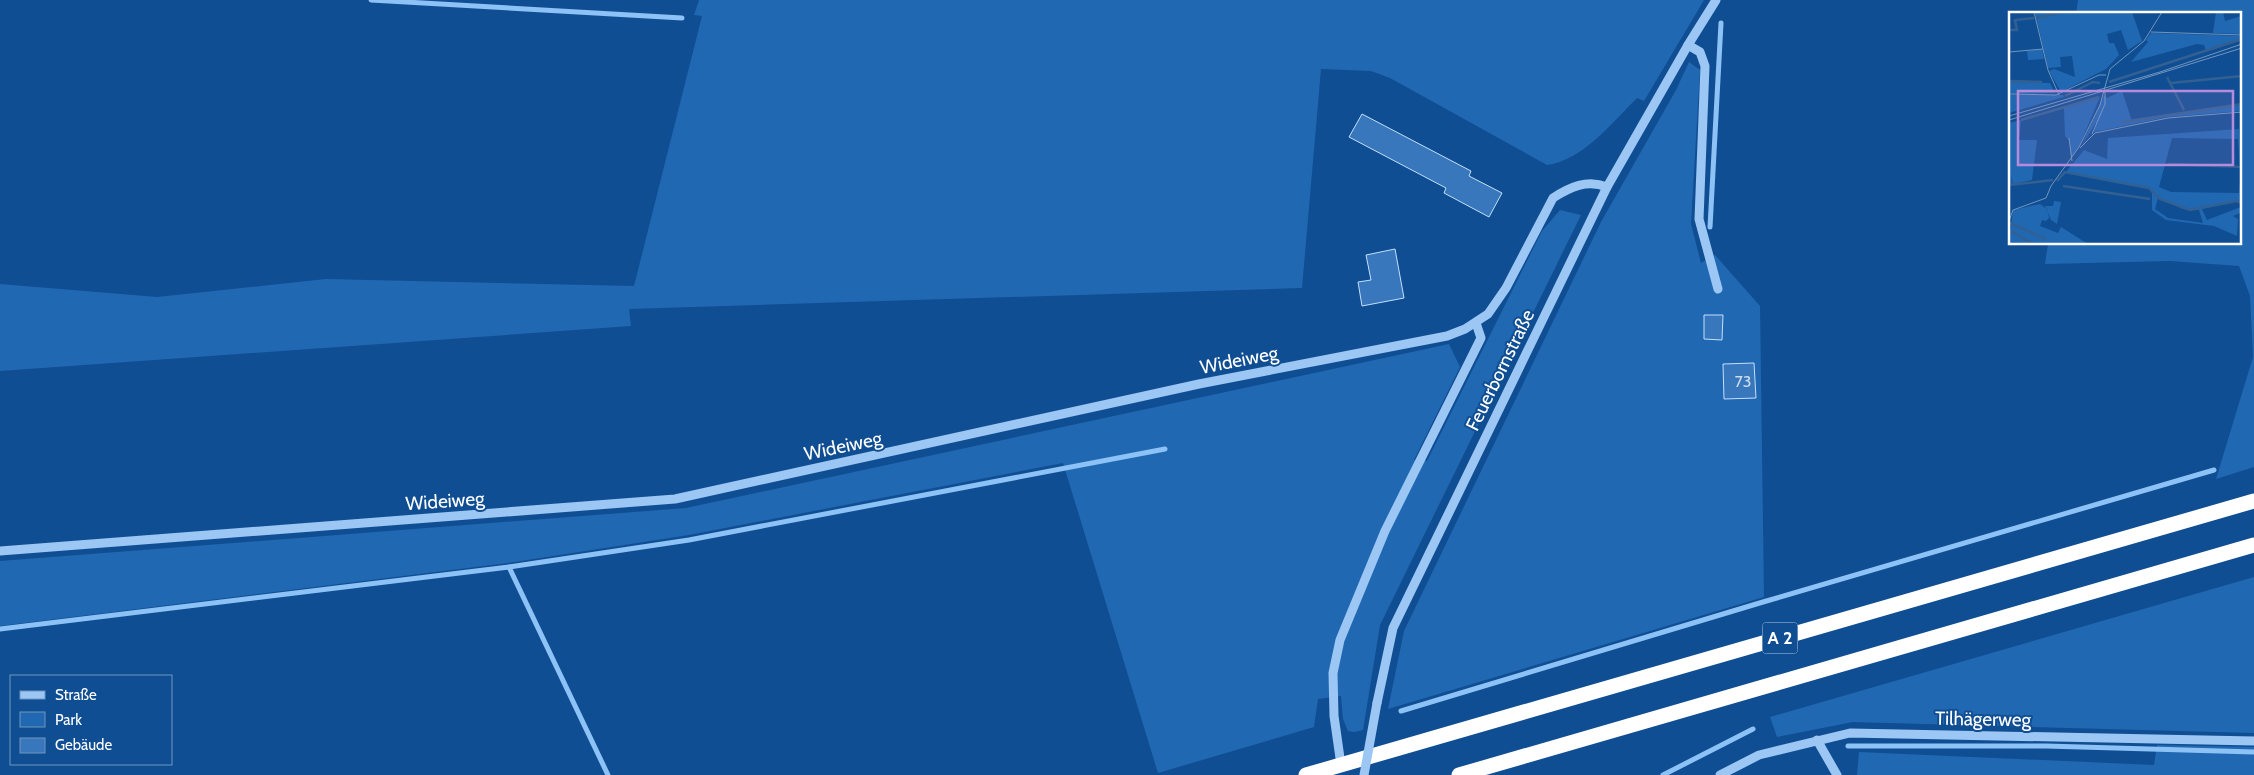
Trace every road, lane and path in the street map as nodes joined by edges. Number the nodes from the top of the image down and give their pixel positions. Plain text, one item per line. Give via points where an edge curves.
1 (1716, 0) edge
2 (1688, 45) junction
3 (1607, 187) junction
4 (1718, 289) dead end
5 (1476, 323) junction
6 (2254, 501) edge
7 (2254, 545) edge
8 (0, 551) edge
9 (1817, 740) junction
10 (2254, 741) edge
11 (1341, 765) junction
12 (1306, 775) edge
13 (1364, 775) edge
14 (1459, 775) edge
15 (1720, 775) edge
16 (1837, 775) edge

1 - 2 street, Feuerbornstraße
2 - 3 street, Feuerbornstraße
2 - 4 street via 1700,52 1705,66 1699,219
3 - 5 street, Wideiweg via 1586,182 1553,198 1506,288 1488,314
3 - 13 street, Feuerbornstraße, bridge via 1393,628
5 - 8 street, Wideiweg via 1447,336 1199,384 676,499
5 - 11 street via 1481,338 1385,531 1340,640 1333,673 1334,716
6 - 11 highway, A 2
7 - 14 highway, A 2
9 - 10 street, Tilhägerweg via 1850,733
9 - 15 street, Tilhägerweg via 1759,755
9 - 16 street
11 - 12 highway, A 2

